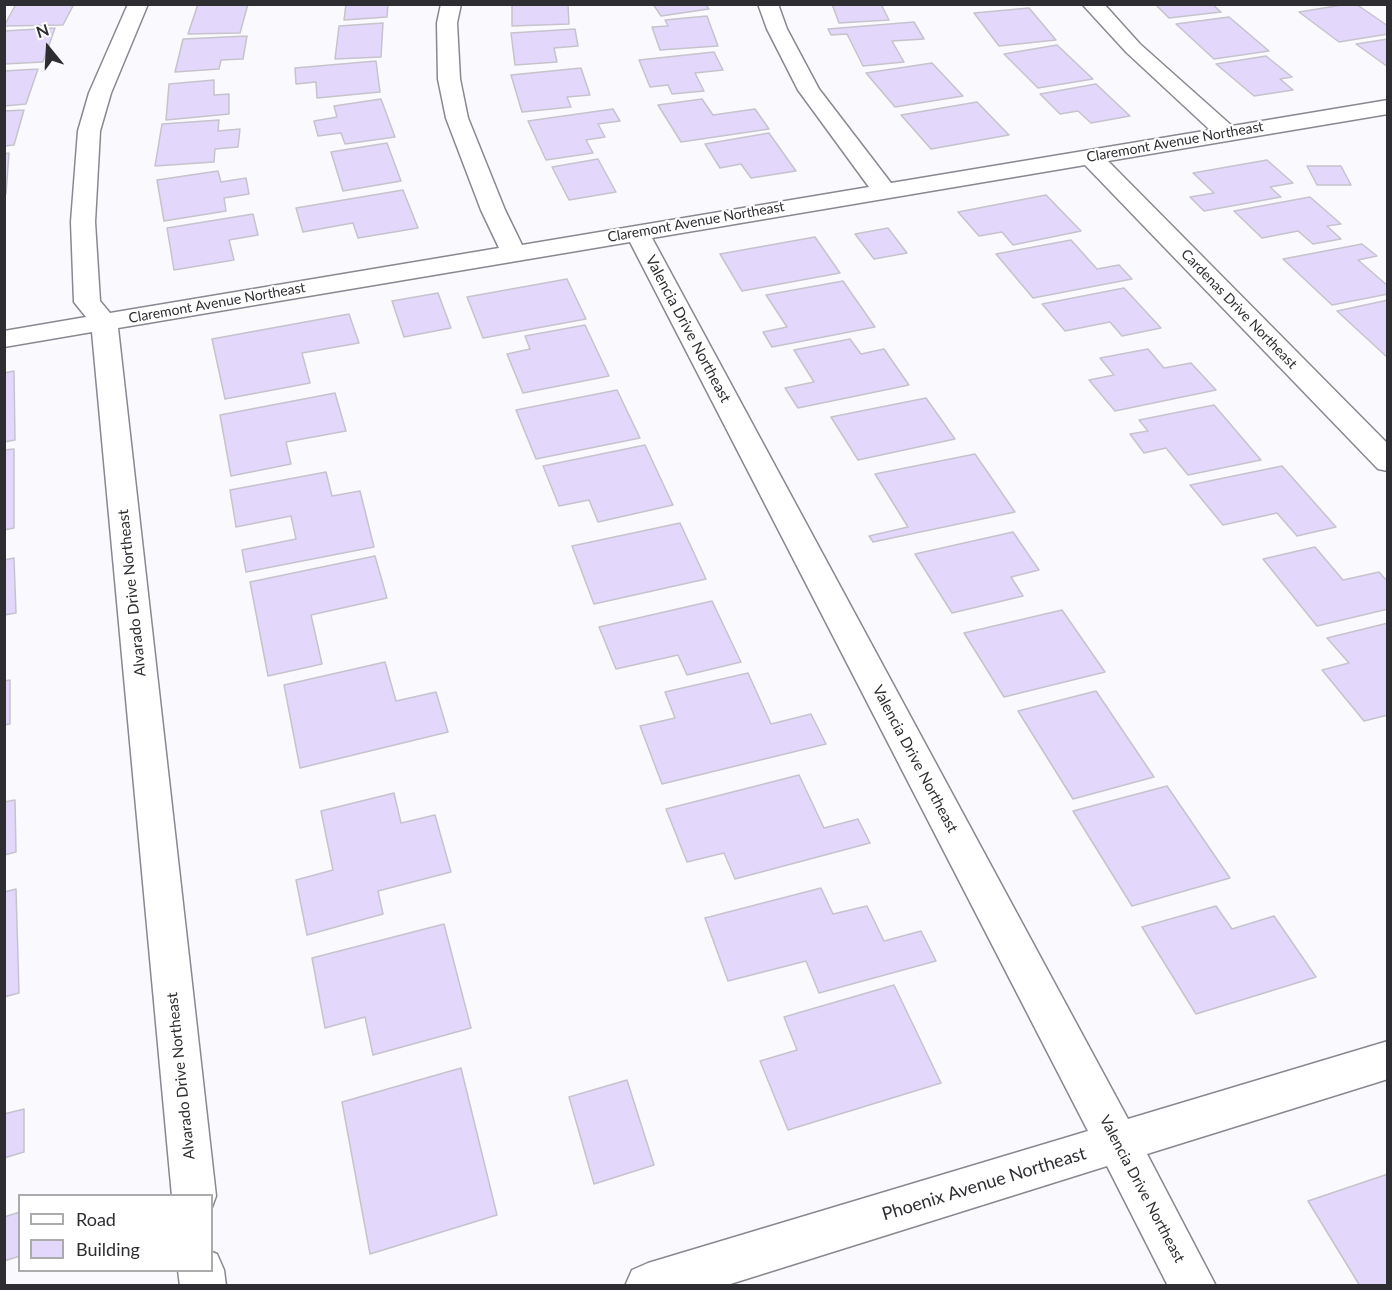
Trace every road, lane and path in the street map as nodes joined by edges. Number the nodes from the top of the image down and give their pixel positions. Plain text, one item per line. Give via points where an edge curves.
1 (138, 4) edge
2 (450, 4) edge
3 (768, 4) edge
4 (1092, 4) edge
5 (1388, 106) edge
6 (1226, 133) junction
7 (1091, 157) junction
8 (884, 190) junction
9 (637, 232) junction
10 (514, 253) junction
11 (104, 322) junction
12 (4, 339) edge
13 (1388, 462) edge
14 (1388, 1060) edge
15 (1117, 1144) junction
16 (194, 1194) edge
17 (648, 1286) edge
18 (1194, 1286) edge

1 - 11 street via 88,131 83,222 87,302
2 - 10 street via 449,79 457,118
3 - 8 street via 809,90
4 - 6 street via 1133,48
5 - 6 street, Claremont Avenue Northeast
6 - 7 street, Claremont Avenue Northeast
7 - 8 street, Claremont Avenue Northeast
7 - 13 street, Cardenas Drive Northeast
8 - 9 street, Claremont Avenue Northeast
9 - 10 street, Claremont Avenue Northeast
9 - 15 street, Valencia Drive Northeast
10 - 11 street, Claremont Avenue Northeast
11 - 12 street, Claremont Avenue Northeast
11 - 16 street, Alvarado Drive Northeast
14 - 15 street, Phoenix Avenue Northeast
15 - 17 street, Phoenix Avenue Northeast
15 - 18 street, Valencia Drive Northeast

